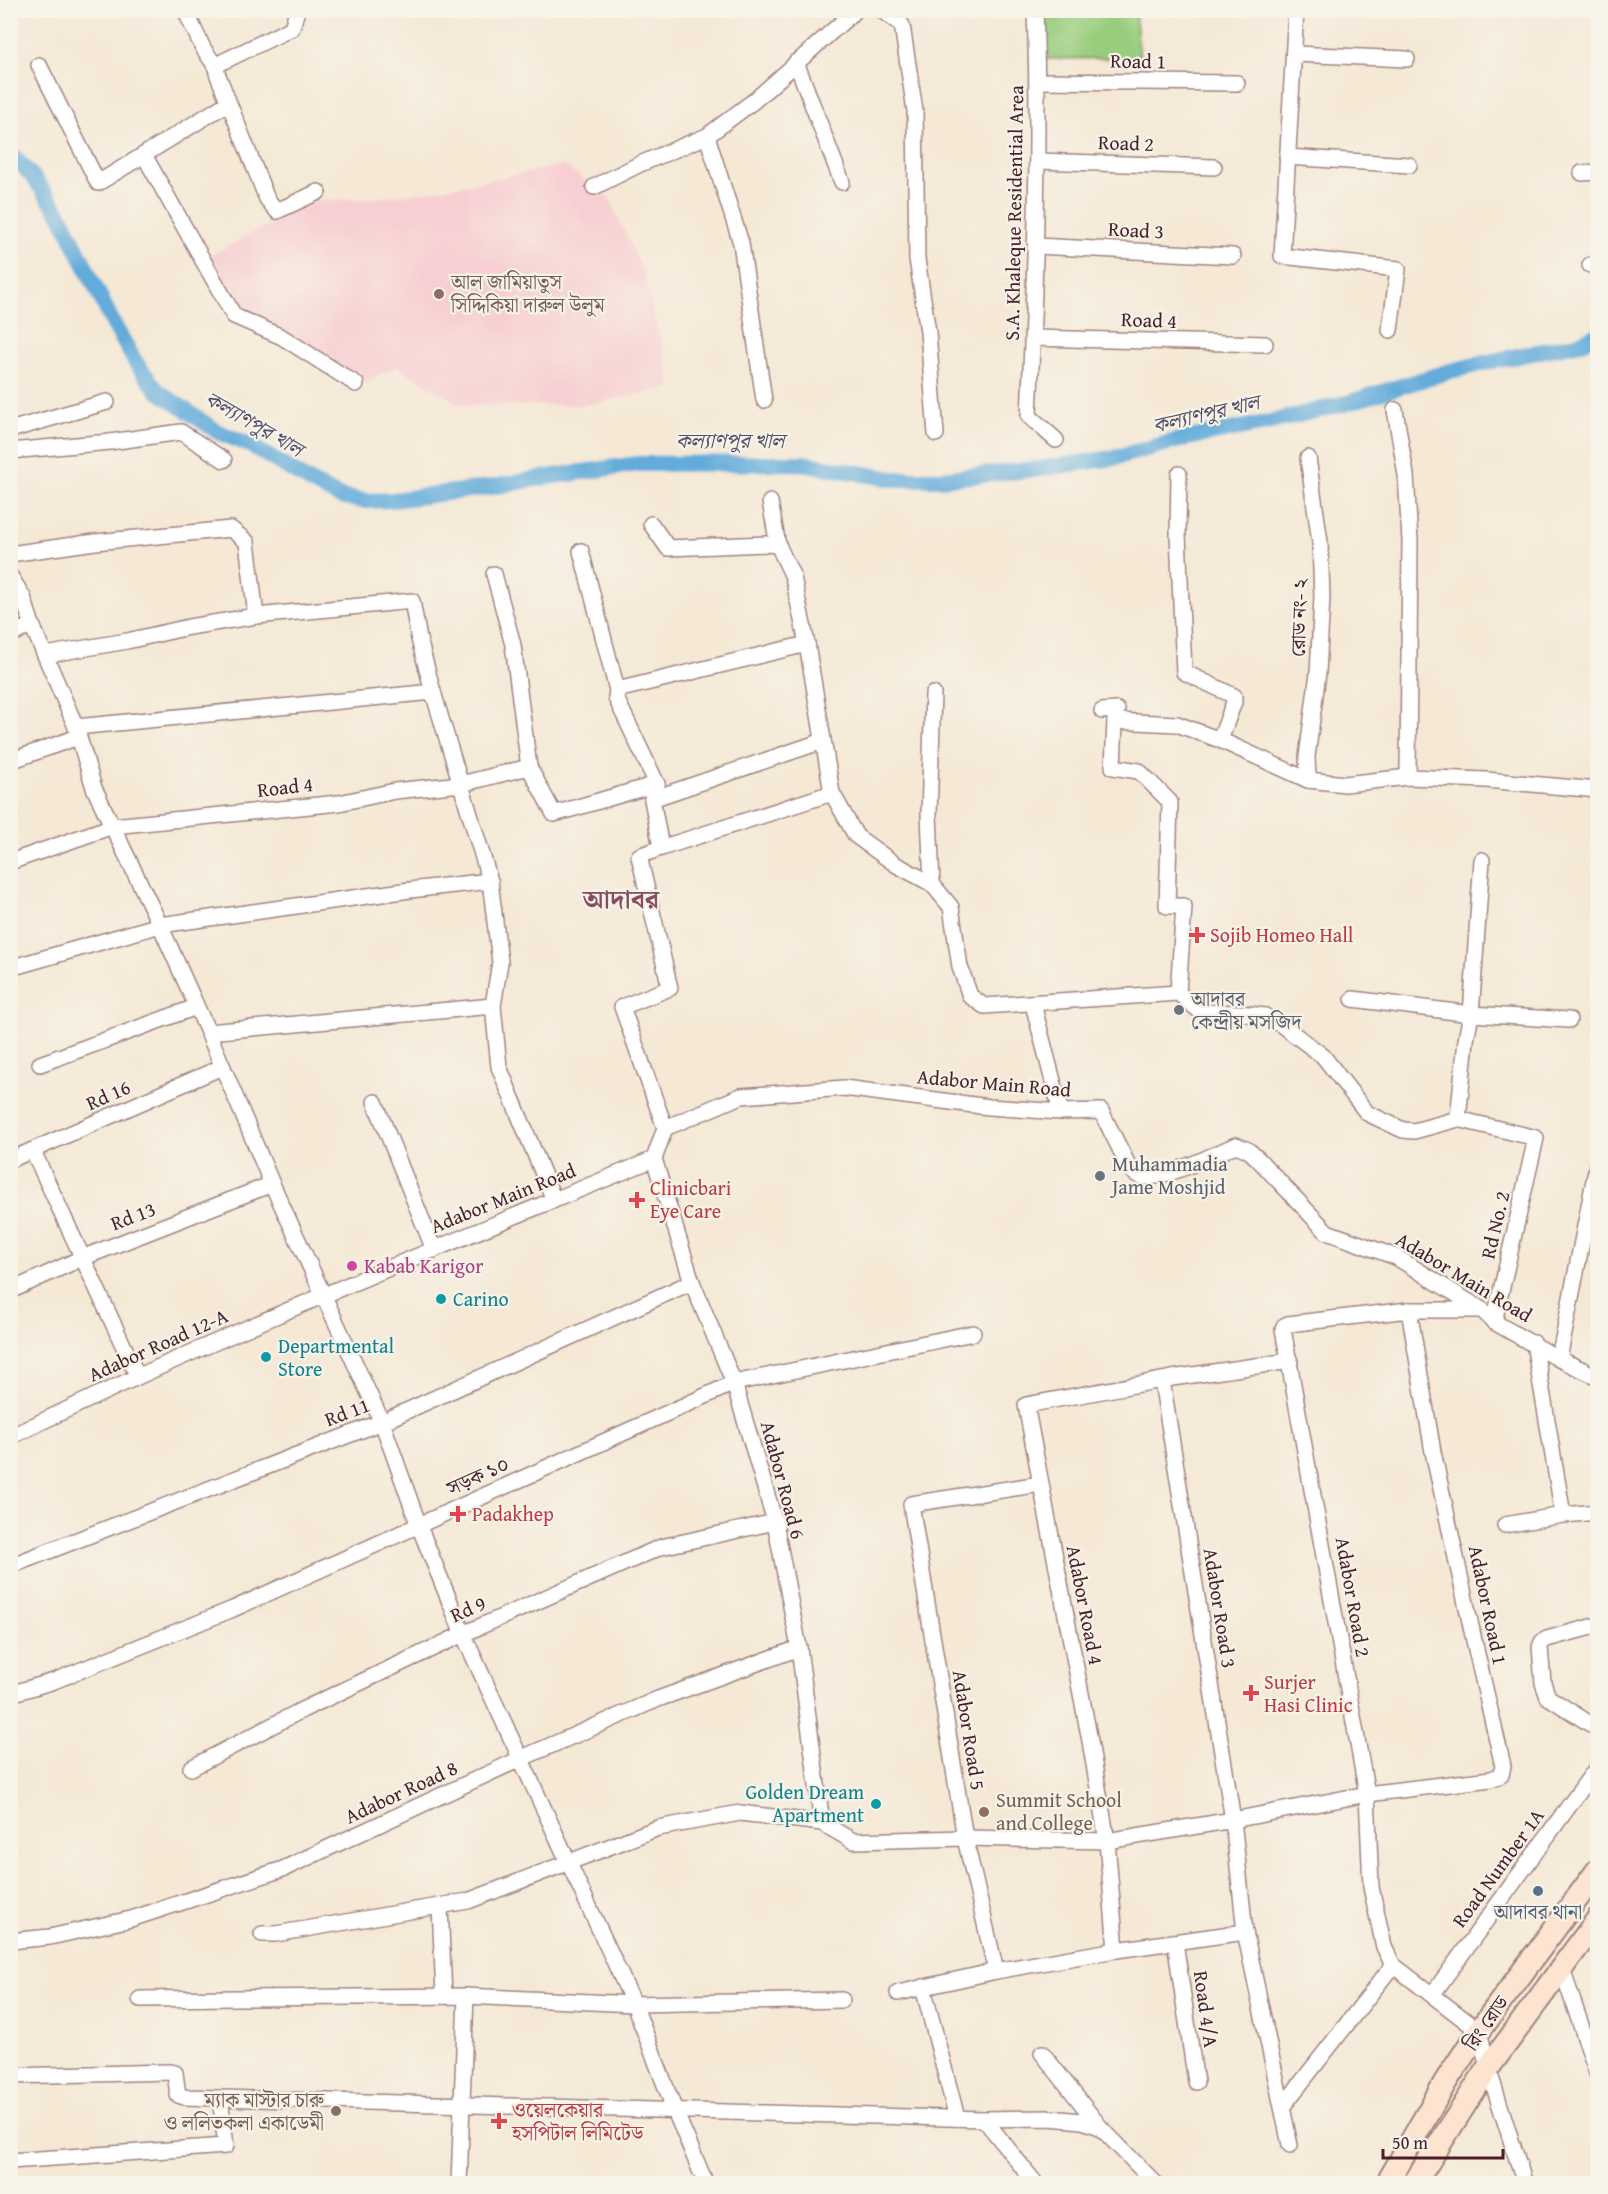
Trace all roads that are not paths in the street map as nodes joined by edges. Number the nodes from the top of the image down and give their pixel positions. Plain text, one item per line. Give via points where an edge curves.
1 (185, 10) edge
2 (297, 10) edge
3 (856, 10) edge
4 (881, 10) edge
5 (1035, 10) edge
6 (1296, 10) edge
7 (1294, 54) junction
8 (1407, 59) dead end
9 (796, 62) junction
10 (39, 65) dead end
11 (216, 67) junction
12 (1038, 81) junction
13 (1237, 83) dead end
14 (228, 103) junction
15 (707, 136) junction
16 (144, 155) junction
17 (1287, 157) junction
18 (1038, 161) junction
19 (1409, 165) dead end
20 (1214, 167) dead end
21 (842, 182) dead end
22 (594, 187) dead end
23 (318, 192) dead end
24 (1036, 246) junction
25 (1233, 256) dead end
26 (1390, 330) dead end
27 (1032, 338) junction
28 (1266, 344) dead end
29 (356, 384) dead end
30 (764, 400) dead end
31 (107, 402) dead end
32 (1395, 410) dead end
33 (10, 430) edge
34 (936, 434) dead end
35 (1056, 440) dead end
36 (10, 451) edge
37 (1308, 458) dead end
38 (224, 460) dead end
39 (1179, 474) dead end
40 (770, 502) dead end
41 (651, 524) dead end
42 (778, 545) junction
43 (580, 551) dead end
44 (10, 554) edge
45 (494, 574) dead end
46 (10, 576) edge
47 (256, 616) junction
48 (32, 625) junction
49 (10, 635) edge
50 (807, 644) junction
51 (45, 655) junction
52 (617, 690) junction
53 (434, 692) junction
54 (933, 694) dead end
55 (1101, 711) dead end
56 (1115, 722) junction
57 (77, 732) junction
58 (1220, 740) junction
59 (823, 741) junction
60 (10, 761) edge
61 (529, 767) junction
62 (1408, 777) junction
63 (1308, 780) junction
64 (461, 784) junction
65 (1598, 790) edge
66 (655, 791) junction
67 (832, 793) junction
68 (112, 826) junction
69 (661, 848) junction
70 (1482, 860) dead end
71 (10, 862) edge
72 (490, 880) junction
73 (932, 884) junction
74 (160, 925) junction
75 (10, 968) edge
76 (1178, 993) junction
77 (1353, 999) dead end
78 (1032, 1004) junction
79 (494, 1006) junction
80 (196, 1007) junction
81 (1471, 1014) junction
82 (1569, 1020) dead end
83 (208, 1032) junction
84 (40, 1064) dead end
85 (222, 1067) junction
86 (375, 1102) dead end
87 (1060, 1112) junction
88 (1458, 1119) junction
89 (665, 1128) junction
90 (33, 1151) junction
91 (654, 1159) junction
92 (10, 1160) edge
93 (1598, 1160) edge
94 (272, 1184) junction
95 (554, 1200) junction
96 (434, 1250) junction
97 (82, 1258) junction
98 (692, 1281) junction
99 (10, 1291) edge
100 (324, 1295) junction
101 (1409, 1310) junction
102 (1482, 1310) junction
103 (1494, 1322) junction
104 (973, 1333) dead end
105 (1534, 1343) junction
106 (1559, 1359) junction
107 (1290, 1361) junction
108 (137, 1376) junction
109 (1598, 1377) edge
110 (1162, 1380) junction
111 (734, 1383) junction
112 (382, 1422) junction
113 (10, 1437) edge
114 (1040, 1484) junction
115 (1598, 1512) edge
116 (1563, 1515) junction
117 (775, 1522) junction
118 (1505, 1525) dead end
119 (419, 1526) junction
120 (10, 1566) edge
121 (1598, 1625) edge
122 (463, 1634) junction
123 (799, 1648) junction
124 (10, 1694) edge
125 (1598, 1730) edge
126 (522, 1758) junction
127 (1598, 1766) edge
128 (191, 1767) dead end
129 (1367, 1794) junction
130 (1233, 1820) junction
131 (822, 1824) junction
132 (965, 1838) junction
133 (1107, 1841) junction
134 (569, 1861) junction
135 (1598, 1870) edge
136 (440, 1906) junction
137 (1598, 1919) edge
138 (1245, 1932) junction
139 (262, 1934) dead end
140 (10, 1941) edge
141 (1175, 1942) junction
142 (1116, 1950) junction
143 (1393, 1965) junction
144 (1562, 1969) junction
145 (996, 1971) junction
146 (922, 1987) junction
147 (898, 1993) dead end
148 (1432, 1995) junction
149 (444, 1996) junction
150 (466, 1996) junction
151 (140, 1999) dead end
152 (842, 2000) dead end
153 (634, 2004) junction
154 (1479, 2031) junction
155 (1042, 2052) dead end
156 (1488, 2068) junction
157 (10, 2076) edge
158 (1598, 2076) edge
159 (1196, 2082) dead end
160 (220, 2098) junction
161 (462, 2104) junction
162 (1283, 2106) junction
163 (675, 2111) junction
164 (957, 2118) junction
165 (984, 2119) junction
166 (1100, 2127) junction
167 (1290, 2145) dead end
168 (10, 2161) edge
169 (459, 2184) edge
170 (706, 2184) edge
171 (1035, 2184) edge
172 (1156, 2184) edge
173 (1387, 2184) edge
174 (1414, 2184) edge
175 (1525, 2184) edge

1 - 11 street
2 - 11 street via 292,28
3 - 9 street
4 - 34 street via 902,25 915,111 917,259 928,332
5 - 12 street, S.A. Khaleque Residential Area
6 - 7 street
7 - 8 street
7 - 17 street
9 - 15 street via 755,100
9 - 21 street
10 - 16 street via 98,183
11 - 14 street
12 - 13 street, Road 1
12 - 18 street, S.A. Khaleque Residential Area
14 - 16 street
14 - 23 street via 267,199 277,211
15 - 22 street
15 - 30 street via 741,243
16 - 29 street via 234,316 282,337
17 - 19 street
17 - 26 street via 1282,256 1398,269
18 - 20 street, Road 2
18 - 24 street, S.A. Khaleque Residential Area
24 - 25 street, Road 3
24 - 27 street, S.A. Khaleque Residential Area
27 - 28 street, Road 4
27 - 35 street, S.A. Khaleque Residential Area via 1029,416
31 - 33 street
32 - 62 street via 1406,475 1410,541
36 - 38 street via 181,432
37 - 63 street, রোড নং- ২ via 1322,587
39 - 58 street via 1184,672 1234,696
40 - 42 street
41 - 42 street via 668,548
42 - 50 street via 793,577
43 - 52 street
44 - 47 street via 231,529 247,542
45 - 61 street via 513,645
46 - 48 street via 23,597
47 - 51 street
47 - 53 street via 412,601
48 - 49 street
48 - 51 street
50 - 52 street
50 - 59 street
51 - 57 street
52 - 66 street via 616,698
53 - 57 street
53 - 64 street
54 - 73 street via 929,815
55 - 56 street via 1117,710
56 - 58 street via 1177,724
56 - 76 street via 1113,767 1139,771 1170,802 1167,906 1184,906
57 - 60 street
57 - 68 street via 94,788
58 - 63 street
59 - 66 street
59 - 67 street
61 - 64 street, Road 4
61 - 66 street via 554,813
62 - 63 street via 1345,784
62 - 65 street
64 - 68 street, Road 4 via 395,791 339,803
64 - 72 street
66 - 69 street
67 - 69 street
67 - 73 street via 856,836
68 - 71 street, Road 4
68 - 74 street
69 - 89 street via 639,855 670,988 621,1008
70 - 81 street
72 - 74 street
72 - 79 street via 500,962
73 - 78 street via 951,907 960,967 970,996 984,1006
74 - 75 street
74 - 80 street
76 - 78 street
76 - 88 street via 1201,1012 1265,1016 1283,1026 1323,1056 1367,1113 1403,1130 1414,1131
77 - 81 street
78 - 87 street
79 - 83 street
79 - 95 street via 500,1067
80 - 83 street
80 - 84 street
81 - 82 street
81 - 88 street
83 - 85 street
85 - 90 street, Rd 16
85 - 94 street
86 - 96 street
87 - 89 street, Adabor Main Road via 844,1088 741,1096
87 - 102 street, Adabor Main Road via 1101,1111 1129,1167 1142,1177 1191,1165 1236,1145 1248,1150 1327,1232 1396,1257
88 - 103 street, Rd No. 2 via 1536,1138
89 - 91 street
90 - 92 street, Rd 16
90 - 97 street
91 - 95 street, Adabor Main Road
91 - 98 street, Adabor Road 6
93 - 106 street
94 - 97 street, Rd 13
94 - 100 street
95 - 96 street, Adabor Main Road
96 - 100 street, Adabor Main Road
97 - 99 street, Rd 13
97 - 108 street
98 - 111 street, Adabor Road 6
98 - 112 street, Rd 11
100 - 108 street, Adabor Road 12-A
100 - 112 street
101 - 102 street, Adabor Road 2
101 - 107 street, Adabor Road 2 via 1284,1326
101 - 129 street, Adabor Road 1 via 1433,1452 1503,1766 1502,1775 1491,1779
102 - 103 street, Adabor Main Road
103 - 105 street, Adabor Main Road
104 - 111 street, সড়ক ১০
105 - 106 street, Adabor Main Road
105 - 116 street
106 - 109 street, Adabor Main Road
107 - 110 street
107 - 129 street, Adabor Road 2
108 - 113 street, Adabor Road 12-A
110 - 114 street, Adabor Road 4 via 1026,1405
110 - 130 street, Adabor Road 3
111 - 117 street, Adabor Road 6
111 - 119 street, সড়ক ১০
112 - 119 street
112 - 120 street, Rd 11
114 - 132 street, Adabor Road 5 via 911,1504
114 - 133 street, Adabor Road 4
115 - 116 street
116 - 118 street
117 - 122 street, Rd 9 via 661,1547
117 - 123 street, Adabor Road 6
119 - 122 street
119 - 124 street, সড়ক ১০ via 233,1609 54,1681
121 - 125 street via 1547,1639 1540,1647 1548,1697
122 - 126 street
122 - 128 street, Rd 9
123 - 126 street, Adabor Road 8 via 658,1699
123 - 131 street, Adabor Road 6
126 - 134 street
126 - 140 street, Adabor Road 8 via 283,1869 130,1919 49,1930
127 - 148 street, Road Number 1A
129 - 130 street
129 - 143 street, Adabor Road 2 via 1371,1887 1384,1947
130 - 133 street
130 - 138 street, Adabor Road 3
131 - 132 street via 853,1842
131 - 134 street via 740,1813 658,1828
132 - 133 street
132 - 145 street, Adabor Road 5
133 - 142 street, Adabor Road 4
134 - 136 street via 468,1901
134 - 153 street
135 - 154 main road, রিং রোড
136 - 139 street
136 - 149 street
137 - 144 main road, রিং রোড
138 - 141 street
138 - 162 street, Adabor Road 3
141 - 142 street
141 - 159 street, Road 4/A
142 - 145 street
143 - 148 street
143 - 162 street
144 - 156 main road, রিং রোড
144 - 158 street
145 - 146 street
146 - 147 street
146 - 164 street
148 - 154 street
149 - 150 street
149 - 151 street
150 - 153 street
150 - 161 street
152 - 153 street
153 - 163 street
154 - 156 street
154 - 173 main road, রিং রোড
155 - 166 street
156 - 174 main road, রিং রোড
156 - 175 street
157 - 160 street via 170,2072 175,2073 178,2095
160 - 161 street
160 - 168 street via 226,2146
161 - 163 street
161 - 169 street
162 - 167 street, Adabor Road 3
163 - 164 street
163 - 170 street
164 - 165 street
165 - 166 street via 1049,2118
165 - 171 street
166 - 172 street

